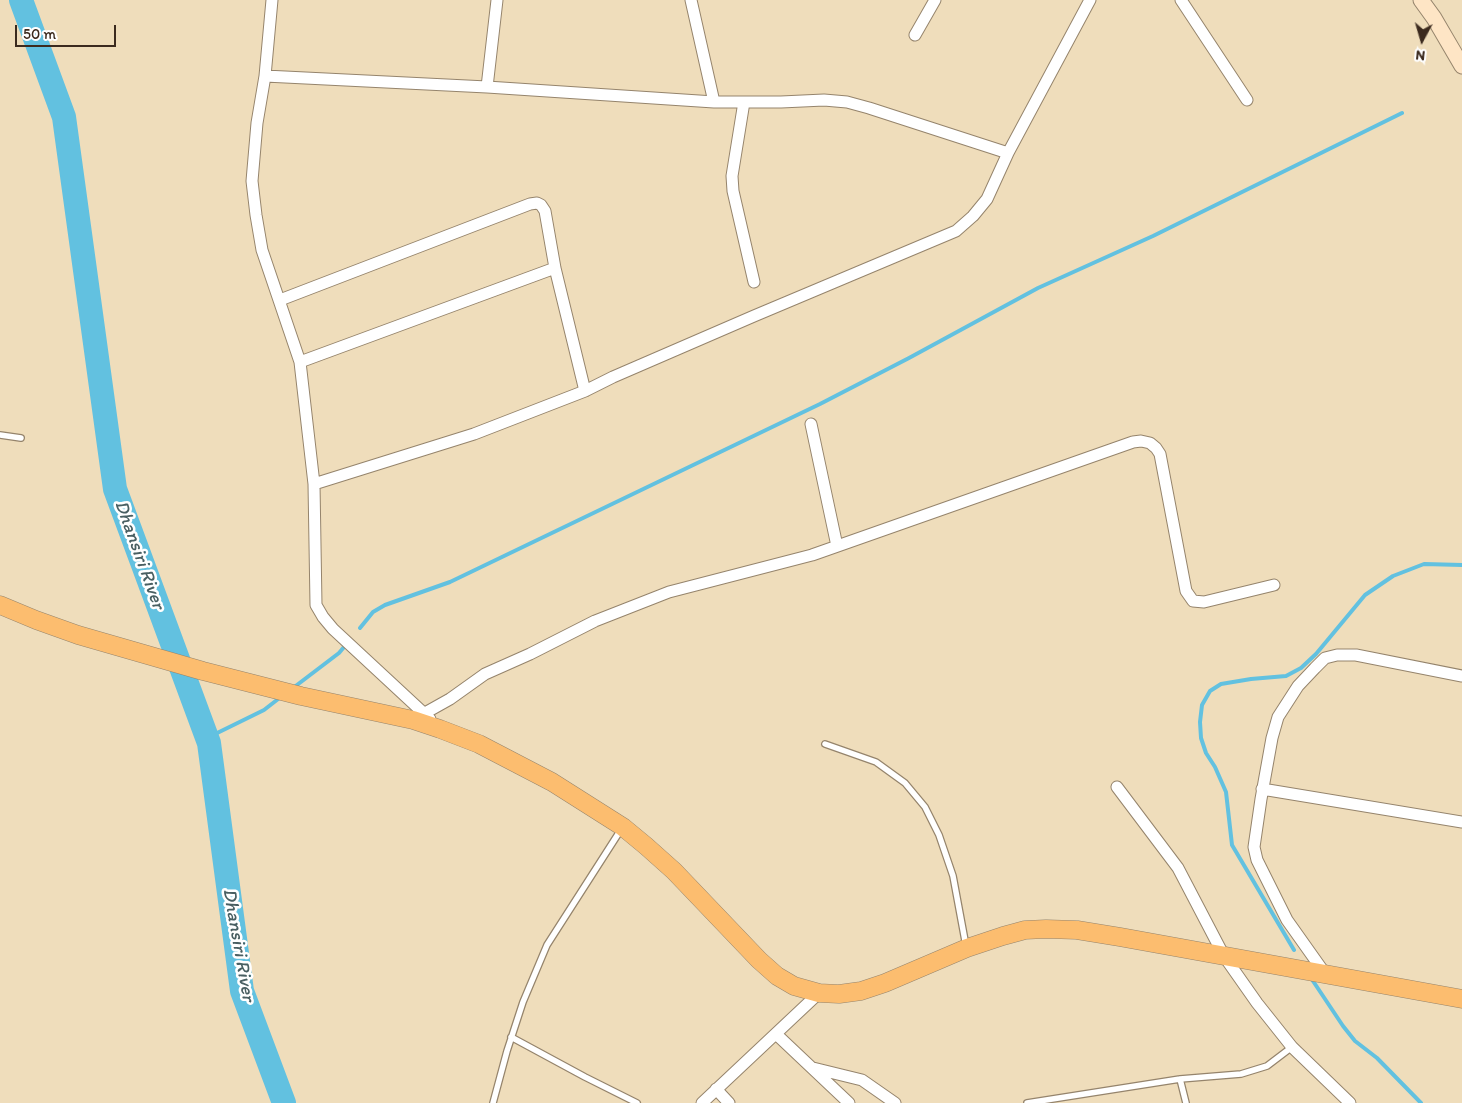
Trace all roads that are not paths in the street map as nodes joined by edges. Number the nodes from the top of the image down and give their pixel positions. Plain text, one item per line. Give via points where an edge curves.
1 (272, 0) edge
2 (497, 0) edge
3 (691, 0) edge
4 (935, 0) edge
5 (1090, 0) edge
6 (1181, 0) edge
7 (1421, 0) edge
8 (915, 35) dead end
9 (1462, 66) edge
10 (265, 76) junction
11 (486, 87) junction
12 (1247, 100) dead end
13 (714, 102) junction
14 (744, 102) junction
15 (1008, 153) junction
16 (555, 268) junction
17 (754, 282) dead end
18 (280, 300) junction
19 (300, 362) junction
20 (585, 392) junction
21 (811, 424) dead end
22 (0, 435) edge
23 (21, 438) dead end
24 (314, 484) junction
25 (837, 546) junction
26 (1274, 585) dead end
27 (0, 604) edge
28 (1462, 676) edge
29 (425, 713) junction
30 (440, 729) junction
31 (825, 744) dead end
32 (1116, 787) dead end
33 (1262, 789) junction
34 (1462, 822) edge
35 (623, 826) junction
36 (966, 948) junction
37 (1224, 956) junction
38 (1326, 975) junction
39 (819, 993) junction
40 (1462, 1000) edge
41 (776, 1034) junction
42 (511, 1037) junction
43 (1292, 1047) junction
44 (811, 1068) junction
45 (1180, 1079) junction
46 (716, 1090) junction
47 (493, 1103) edge
48 (638, 1103) edge
49 (702, 1103) edge
50 (729, 1103) edge
51 (848, 1103) edge
52 (895, 1103) edge
53 (1028, 1103) edge
54 (1186, 1103) edge
55 (1350, 1103) edge

1 - 10 street
2 - 11 street
3 - 13 street
4 - 8 street
5 - 15 street
6 - 12 street
7 - 9 main road
10 - 11 street
10 - 18 street via 252,181 262,250
11 - 13 street
13 - 14 street
14 - 15 street via 847,102
14 - 17 street via 732,176
15 - 20 street via 987,199 956,231
16 - 18 street via 545,211 537,203
16 - 19 street
16 - 20 street
18 - 19 street
19 - 24 street
20 - 24 street via 474,434
21 - 25 street
22 - 23 lane
24 - 29 street via 316,605 333,629
25 - 26 street via 1141,441 1150,443 1160,454 1186,591 1193,601 1204,602
25 - 29 street via 669,592 595,621 485,674
27 - 30 main road via 78,635 212,673
28 - 33 street via 1356,655 1325,658 1298,686 1278,716
29 - 30 street
30 - 35 main road via 518,763
31 - 36 lane via 876,762 905,784 925,807 953,876
32 - 37 street via 1178,868
33 - 34 street
33 - 38 street via 1254,847 1257,860 1287,920
35 - 39 main road via 674,871 777,976 794,986
35 - 42 lane via 548,945
36 - 37 main road via 1025,930 1046,929 1077,930
36 - 39 main road via 861,991
37 - 38 main road
37 - 43 street
38 - 40 main road
39 - 41 street
41 - 44 street
41 - 46 street
42 - 47 lane
42 - 48 lane
43 - 45 lane via 1268,1066 1241,1074
43 - 55 street
44 - 51 street
44 - 52 street via 862,1080
45 - 53 lane
45 - 54 lane
46 - 49 street
46 - 50 street

